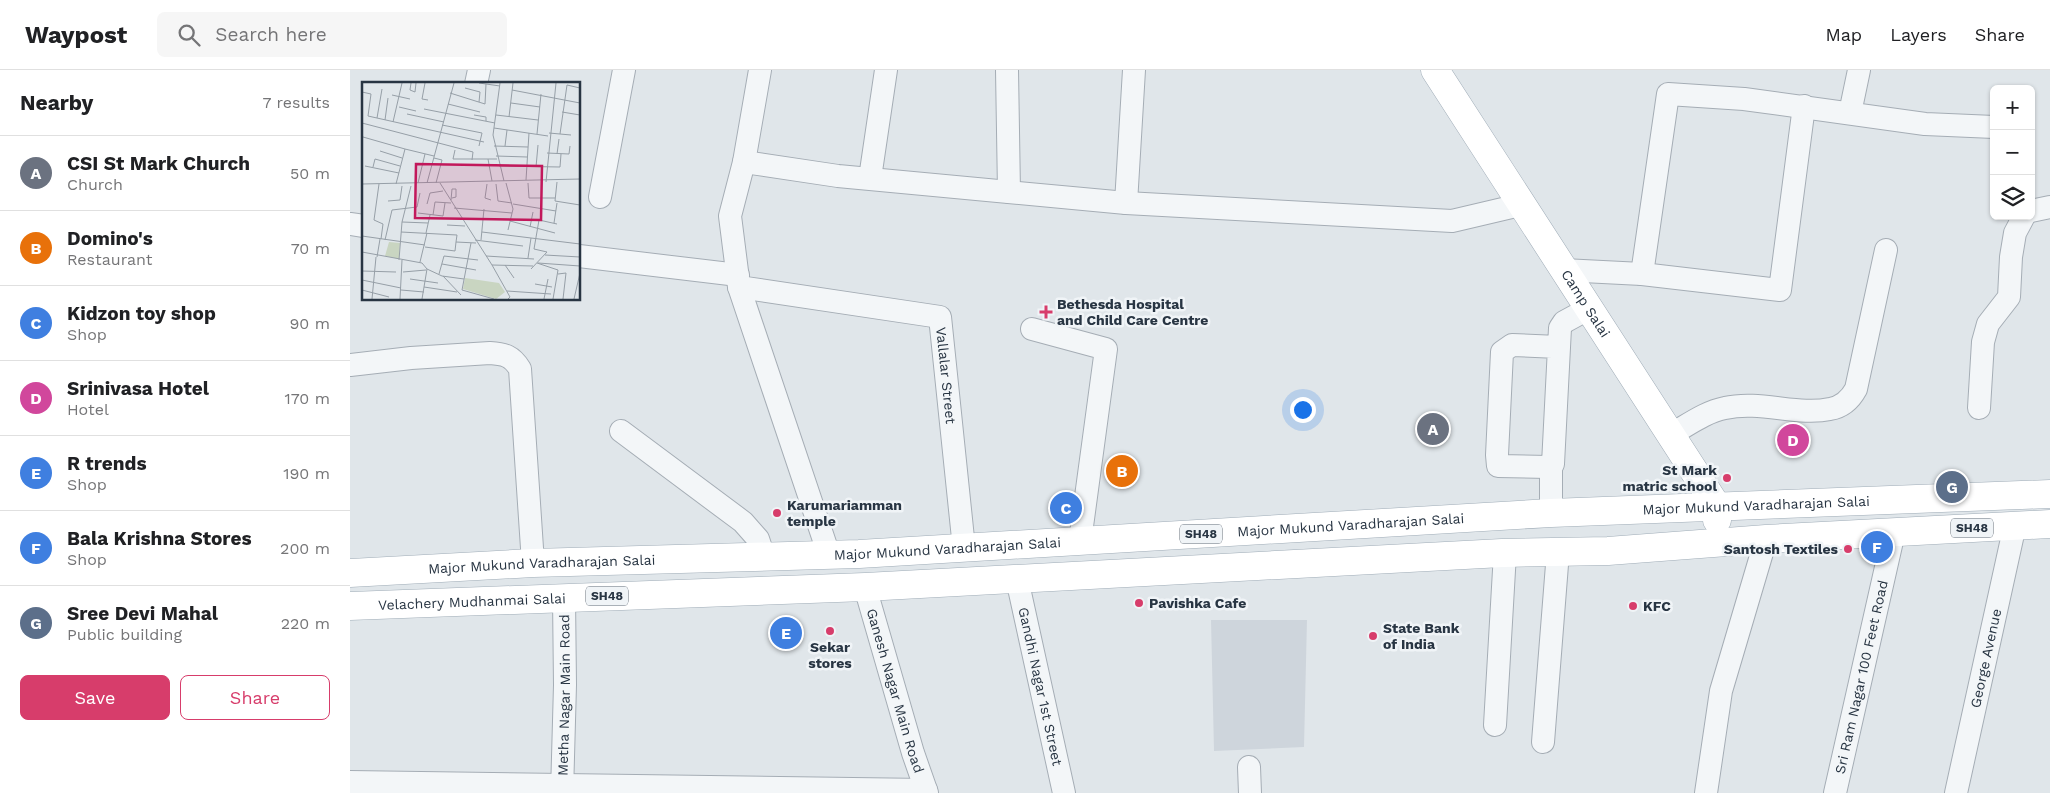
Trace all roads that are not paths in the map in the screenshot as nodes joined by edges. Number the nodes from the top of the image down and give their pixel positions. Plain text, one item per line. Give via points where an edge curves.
1 (624, 70) edge
2 (760, 70) edge
3 (886, 70) edge
4 (1007, 70) edge
5 (1134, 70) edge
6 (1435, 70) edge
7 (1859, 70) edge
8 (1804, 106) junction
9 (1850, 112) junction
10 (1990, 128) edge
11 (744, 162) junction
12 (870, 178) junction
13 (1009, 192) junction
14 (600, 197) dead end
15 (1126, 203) junction
16 (1520, 205) junction
17 (2050, 207) edge
18 (2035, 210) edge
19 (2022, 220) edge
20 (1886, 250) dead end
21 (580, 256) edge
22 (1562, 270) junction
23 (1642, 274) junction
24 (738, 281) junction
25 (1588, 309) junction
26 (1032, 329) dead end
27 (1558, 347) junction
28 (350, 365) edge
29 (1979, 408) dead end
30 (621, 431) dead end
31 (1670, 435) junction
32 (1551, 466) junction
33 (2050, 494) edge
34 (1716, 505) junction
35 (1551, 513) junction
36 (2050, 524) edge
37 (2015, 525) junction
38 (1894, 532) junction
39 (1766, 539) junction
40 (1080, 541) junction
41 (1719, 542) junction
42 (964, 548) junction
43 (1558, 552) junction
44 (1505, 553) junction
45 (829, 555) junction
46 (764, 556) junction
47 (533, 563) junction
48 (351, 572) edge
49 (1017, 579) junction
50 (865, 587) junction
51 (564, 598) junction
52 (350, 606) edge
53 (1495, 725) dead end
54 (1543, 742) dead end
55 (1250, 767) dead end
56 (350, 782) edge
57 (429, 787) edge
58 (563, 789) edge
59 (926, 792) edge
60 (1064, 793) edge
61 (1250, 793) edge
62 (1706, 793) edge
63 (1834, 793) edge
64 (1956, 793) edge

1 - 14 street
2 - 11 street
3 - 12 street
4 - 13 street
5 - 15 street
6 - 16 main road, Camp Salai
7 - 9 street
8 - 9 street
8 - 23 street via 1668,94
8 - 23 street via 1780,290
9 - 10 street via 1925,124
11 - 12 street
11 - 24 street via 730,216
12 - 13 street
13 - 15 street
15 - 16 street via 1452,221
16 - 22 main road, Camp Salai
17 - 18 street
19 - 29 street via 2015,233 2009,297 1988,324 1983,342
20 - 31 street via 1856,389 1846,403 1829,410 1763,405 1726,408 1711,412
21 - 24 street
22 - 23 street
22 - 25 main road, Camp Salai
24 - 42 street, Vallalar Street via 940,317
24 - 45 street
25 - 27 street via 1564,322
25 - 31 main road, Camp Salai
26 - 40 street via 1106,349
27 - 32 street
27 - 32 street via 1512,345 1502,352 1498,466
28 - 47 street via 490,353 514,358 520,369
30 - 46 street via 743,522 758,538
31 - 34 main road, Camp Salai
32 - 35 street
33 - 34 main road, Major Mukund Varadharajan Salai / SH48
34 - 35 main road, Major Mukund Varadharajan Salai / SH48
34 - 41 main road, Camp Salai
35 - 40 main road, Major Mukund Varadharajan Salai / SH48
36 - 37 main road, SH48
37 - 38 main road, SH48
37 - 64 street, George Avenue
38 - 39 main road, SH48
38 - 63 street, Sri Ram Nagar 100 Feet Road
39 - 41 main road, SH48
39 - 62 street via 1721,690
40 - 42 main road, Major Mukund Varadharajan Salai / SH48
41 - 43 main road, SH48
42 - 45 main road, Major Mukund Varadharajan Salai / SH48
43 - 44 main road, SH48
43 - 54 street
44 - 49 main road, SH48
44 - 53 street
45 - 46 main road, Major Mukund Varadharajan Salai / SH48
46 - 47 main road, Major Mukund Varadharajan Salai / SH48
47 - 48 main road, Major Mukund Varadharajan Salai / SH48
49 - 50 main road, SH48
49 - 60 street, Gandhi Nagar 1st Street
50 - 51 main road, Velachery Mudhanmai Salai / SH48
50 - 59 street, Ganesh Nagar Main Road
51 - 52 main road, Velachery Mudhanmai Salai / SH48
51 - 58 street, Metha Nagar Main Road
55 - 61 street
56 - 57 street
57 - 58 street
58 - 59 street

